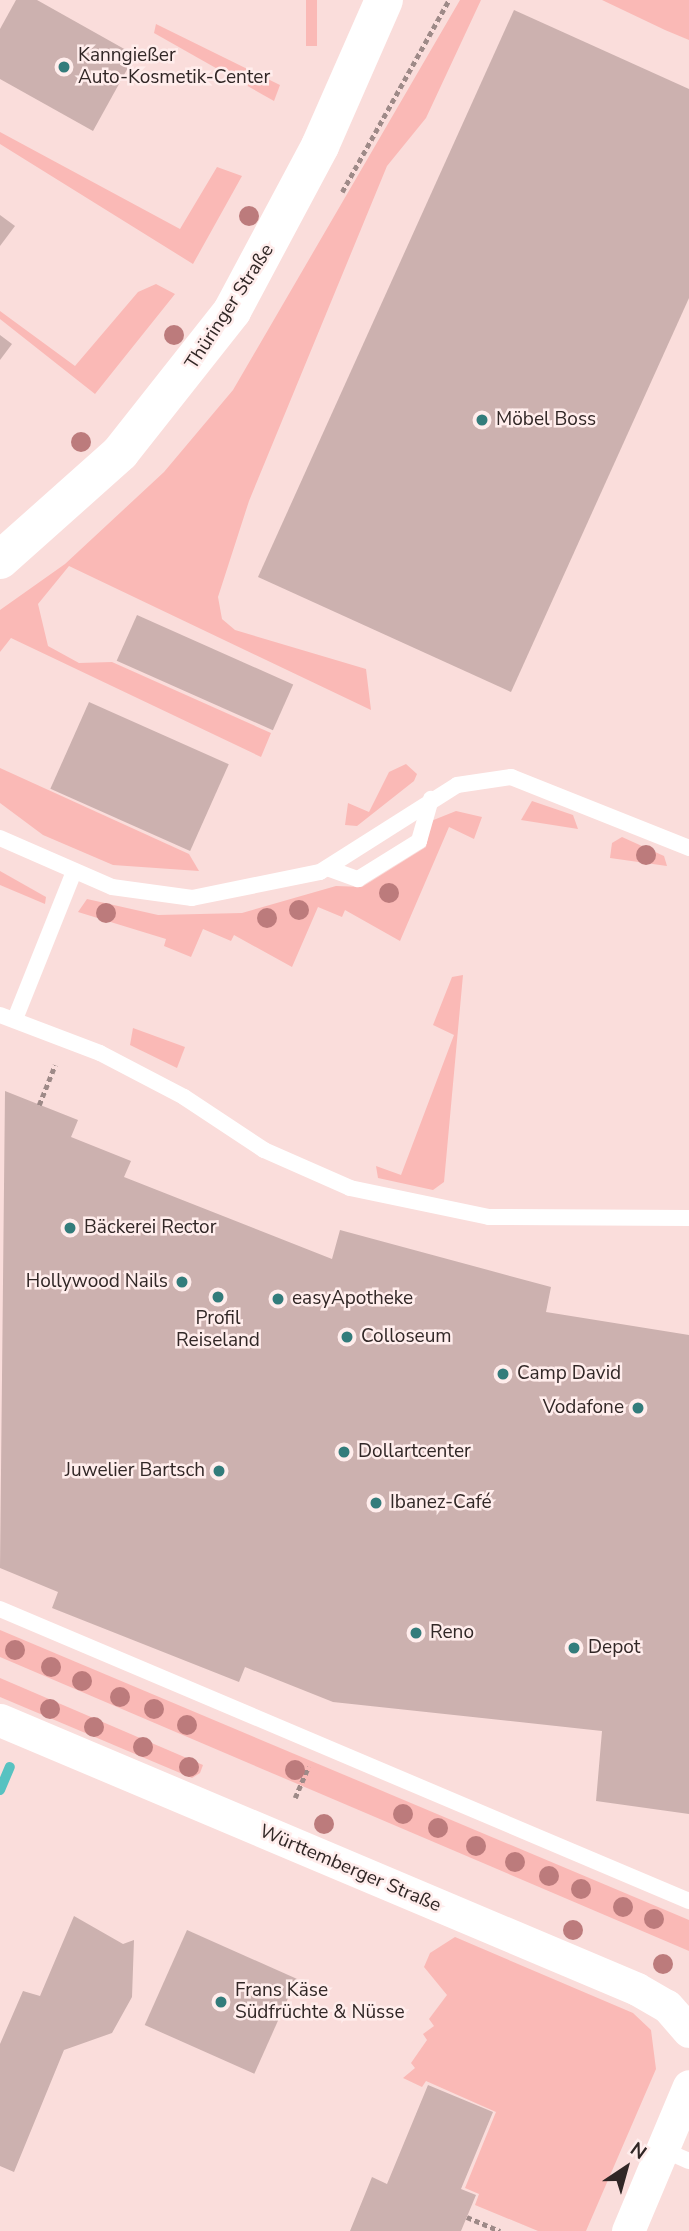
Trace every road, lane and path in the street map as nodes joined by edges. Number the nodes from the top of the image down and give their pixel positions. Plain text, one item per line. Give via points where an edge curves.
1 (384, 0) edge
2 (0, 560) edge
3 (431, 799) junction
4 (0, 838) edge
5 (689, 848) edge
6 (327, 868) junction
7 (73, 874) junction
8 (7, 1017) edge
9 (65, 1038) junction
10 (39, 1105) dead end
11 (689, 1218) edge
12 (0, 1609) edge
13 (0, 1720) edge
14 (689, 1900) edge
15 (689, 2031) edge
16 (689, 2086) edge
17 (676, 2156) edge
18 (467, 2217) dead end
19 (500, 2231) edge
20 (628, 2231) edge

1 - 2 street, Thüringer Straße via 308,170 232,311 120,453
3 - 5 lane via 474,779 521,779
3 - 6 lane
3 - 6 lane via 419,841 358,879
4 - 7 lane
6 - 7 lane via 292,882 192,898 147,895
7 - 8 lane
8 - 9 lane
9 - 10 path
9 - 11 lane via 184,1097 264,1150 351,1188 488,1217
12 - 14 lane
13 - 15 street, Württemberger Straße via 638,1989 667,2006
16 - 17 street
17 - 20 street
18 - 19 path

